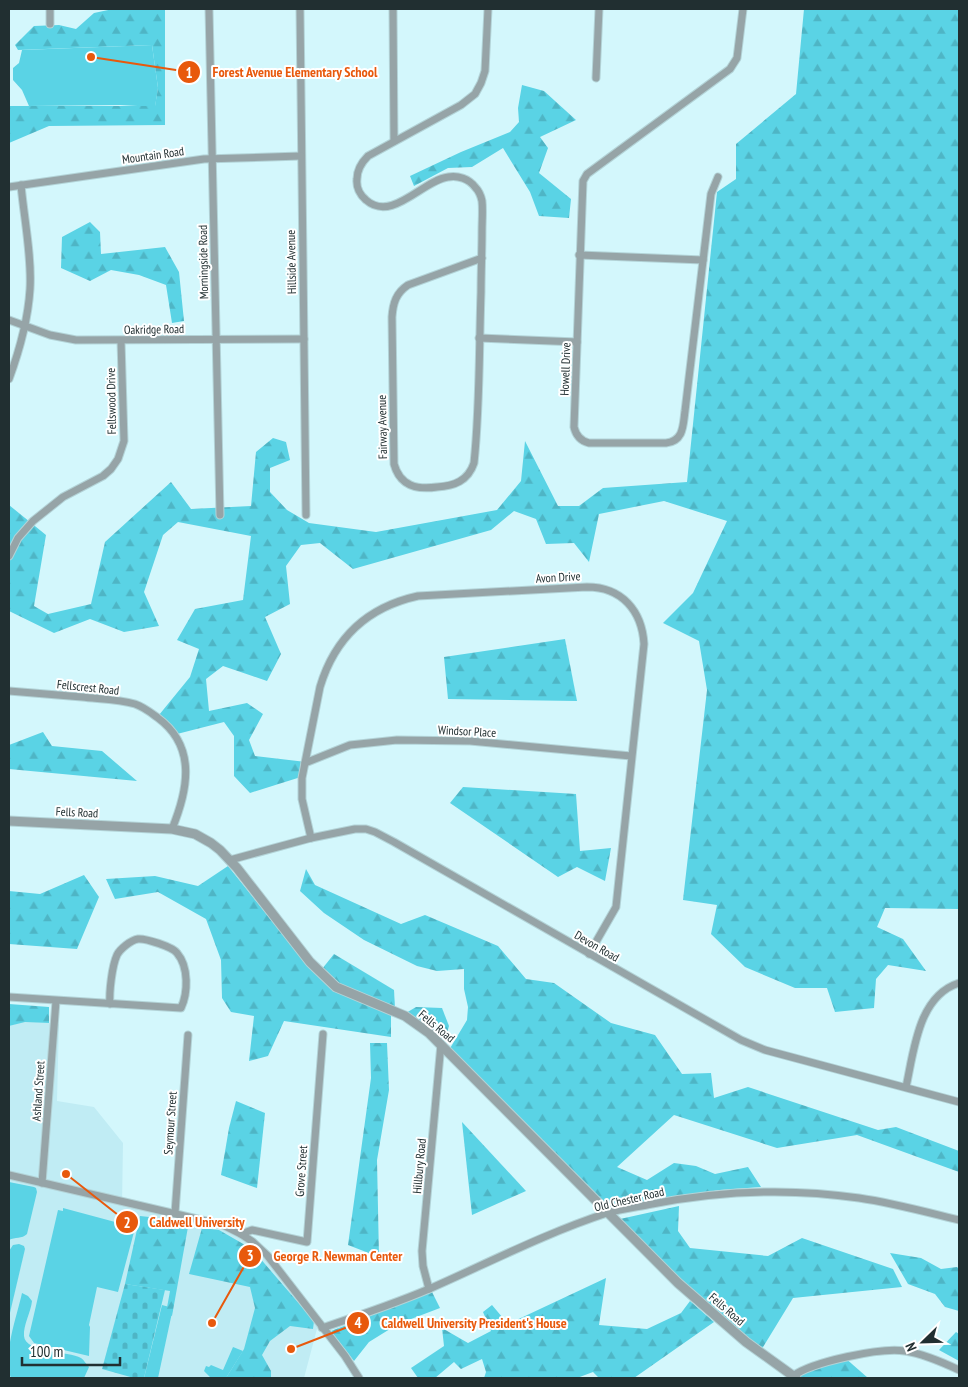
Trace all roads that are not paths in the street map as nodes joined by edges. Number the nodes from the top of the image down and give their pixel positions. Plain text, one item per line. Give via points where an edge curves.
1 (50, 9) edge
2 (209, 9) edge
3 (300, 9) edge
4 (394, 9) edge
5 (488, 9) edge
6 (599, 9) edge
7 (743, 9) edge
8 (50, 24) dead end
9 (596, 78) dead end
10 (394, 141) junction
11 (301, 156) junction
12 (212, 158) junction
13 (718, 177) dead end
14 (21, 185) junction
15 (9, 187) edge
16 (579, 256) junction
17 (482, 258) junction
18 (703, 260) junction
19 (9, 320) edge
20 (25, 326) junction
21 (479, 338) junction
22 (304, 339) junction
23 (216, 340) junction
24 (121, 341) junction
25 (577, 342) junction
26 (9, 379) edge
27 (220, 515) dead end
28 (306, 515) dead end
29 (9, 556) edge
30 (9, 691) edge
31 (632, 756) junction
32 (305, 763) junction
33 (9, 821) edge
34 (172, 829) junction
35 (311, 838) junction
36 (230, 860) junction
37 (590, 954) junction
38 (959, 983) edge
39 (9, 997) edge
40 (56, 1001) junction
41 (110, 1004) junction
42 (323, 1034) dead end
43 (188, 1035) dead end
44 (441, 1044) junction
45 (906, 1087) junction
46 (959, 1102) edge
47 (9, 1175) edge
48 (42, 1183) junction
49 (175, 1213) junction
50 (609, 1213) junction
51 (959, 1220) edge
52 (241, 1234) junction
53 (429, 1289) junction
54 (322, 1328) junction
55 (959, 1370) edge
56 (794, 1377) edge
57 (360, 1378) edge

1 - 8 street
2 - 12 street, Morningside Road
3 - 11 street, Hillside Avenue
4 - 10 street
5 - 10 street, Fairway Avenue via 486,65 478,89 466,102
6 - 9 street
7 - 16 street, Howell Drive via 733,67 585,176
10 - 17 street, Fairway Avenue via 372,153 362,163 357,181 361,194 372,204 387,206 445,177 465,179 476,188 482,201
11 - 12 street, Mountain Road
11 - 22 street, Hillside Avenue
12 - 14 street, Mountain Road
12 - 23 street, Morningside Road
13 - 18 street, Howell Drive via 711,194
14 - 15 street, Mountain Road
14 - 20 street via 30,271
16 - 18 street
16 - 25 street, Howell Drive
17 - 21 street, Fairway Avenue
17 - 21 street, Fairway Avenue via 408,285 394,301 394,464 400,478 413,487 423,489 452,485 462,480 472,468
18 - 25 street, Howell Drive via 683,429 676,440 666,443 589,443 579,438 574,427
19 - 20 street, Oakridge Road
20 - 24 street, Oakridge Road via 66,339
20 - 26 street
21 - 25 street
22 - 23 street, Oakridge Road
22 - 28 street, Hillside Avenue
23 - 24 street, Oakridge Road
23 - 27 street, Morningside Road
24 - 29 street, Fellswood Drive via 124,441 118,459 103,476 63,496 33,521 18,538
30 - 34 street, Fellscrest Road via 115,700 146,709 164,722 180,744 186,770 180,810
31 - 32 street, Windsor Place via 470,741 397,740 350,745
31 - 32 street, Avon Drive via 644,644 642,627 624,599 609,591 587,587 418,596 373,614 347,636 329,662 320,687
31 - 37 street, Avon Drive via 616,907
32 - 35 street, Avon Drive via 302,799
33 - 34 street, Fells Road
34 - 36 street, Fells Road via 203,838
35 - 36 street, Devon Road
35 - 37 street, Devon Road via 356,829 375,832
36 - 44 street, Fells Road via 322,975 350,994 405,1016
37 - 45 street, Devon Road via 741,1040 765,1050
38 - 45 street via 942,992 927,1010
39 - 40 street
40 - 41 street
40 - 48 street, Ashland Street
41 - 41 street via 181,1008 186,998 186,974 178,953 144,939 137,939 120,950 116,956
42 - 52 street, Grove Street via 307,1242 252,1230
43 - 49 street, Seymour Street
44 - 50 street, Fells Road
44 - 53 street, Hillbury Road via 422,1251
45 - 46 street, Devon Road
47 - 48 street
48 - 49 street
49 - 52 street via 223,1225
50 - 51 street, Old Chester Road via 701,1196 788,1192 858,1198
50 - 53 street, Old Chester Road via 552,1234
50 - 56 street, Fells Road via 709,1311
52 - 54 street via 267,1255
53 - 54 street, Old Chester Road
54 - 57 street
55 - 56 street via 934,1358 904,1351 877,1351 825,1363 800,1371

